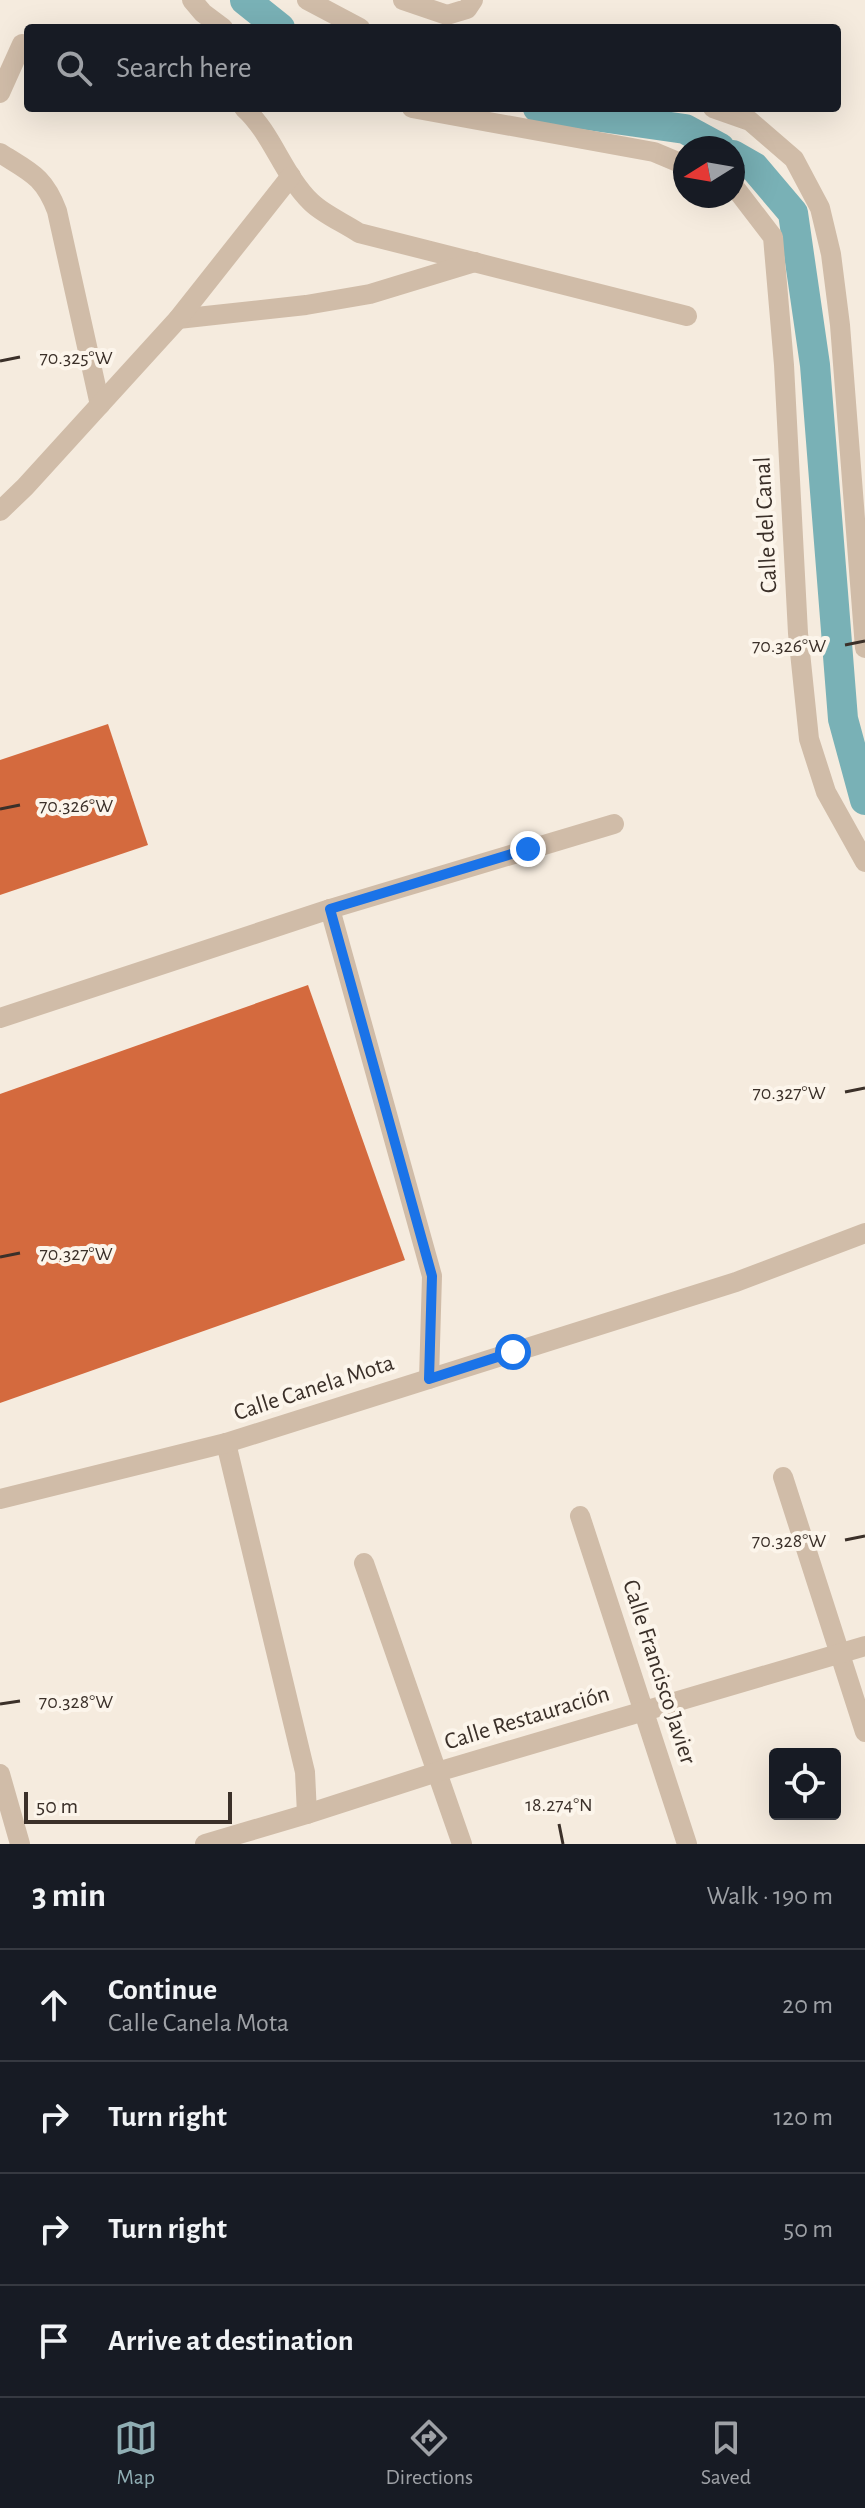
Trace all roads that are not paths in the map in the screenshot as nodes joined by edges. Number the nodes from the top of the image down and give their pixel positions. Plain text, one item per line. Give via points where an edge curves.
1 (192, 0) edge
2 (307, 0) edge
3 (403, 0) edge
4 (473, 0) edge
5 (218, 24) edge
6 (352, 24) edge
7 (24, 45) edge
8 (24, 46) edge
9 (0, 57) edge
10 (0, 93) edge
11 (248, 112) edge
12 (434, 112) edge
13 (724, 112) edge
14 (0, 153) edge
15 (673, 160) edge
16 (291, 176) junction
17 (745, 201) edge
18 (475, 262) junction
19 (687, 316) dead end
20 (178, 319) junction
21 (100, 405) junction
22 (0, 511) edge
23 (865, 648) edge
24 (614, 824) dead end
25 (865, 862) edge
26 (330, 909) junction
27 (0, 1018) edge
28 (865, 1233) edge
29 (429, 1379) junction
30 (226, 1443) junction
31 (783, 1477) dead end
32 (0, 1499) edge
33 (580, 1516) dead end
34 (364, 1563) dead end
35 (865, 1646) edge
36 (839, 1654) junction
37 (645, 1710) junction
38 (865, 1732) edge
39 (437, 1772) junction
40 (0, 1774) edge
41 (307, 1814) junction
42 (20, 1844) edge
43 (205, 1844) edge
44 (462, 1844) edge
45 (687, 1844) edge

1 - 5 street
2 - 6 street
3 - 4 street via 447,15 467,9
7 - 9 street
8 - 10 street
11 - 16 street
12 - 15 street via 654,152
13 - 23 street via 750,121 794,159 820,208 840,325
14 - 21 street via 49,190
16 - 18 street via 312,203 359,233
16 - 20 street
17 - 25 street, Calle del Canal via 773,237 809,739 826,792
18 - 19 street
18 - 20 street via 370,294
20 - 21 street
21 - 22 street
24 - 26 street
26 - 27 street
26 - 29 street via 432,1276
28 - 29 street, Calle Canela Mota via 736,1282
29 - 30 street, Calle Canela Mota
30 - 32 street, Calle Canela Mota
30 - 41 street via 305,1772
31 - 36 street
33 - 37 street, Calle Francisco Javier
34 - 39 street
35 - 36 street, Calle Restauración
36 - 37 street, Calle Restauración
36 - 38 street
37 - 39 street, Calle Restauración
37 - 45 street, Calle Francisco Javier
39 - 41 street, Calle Restauración
39 - 44 street
40 - 42 street
41 - 43 street, Calle Restauración

